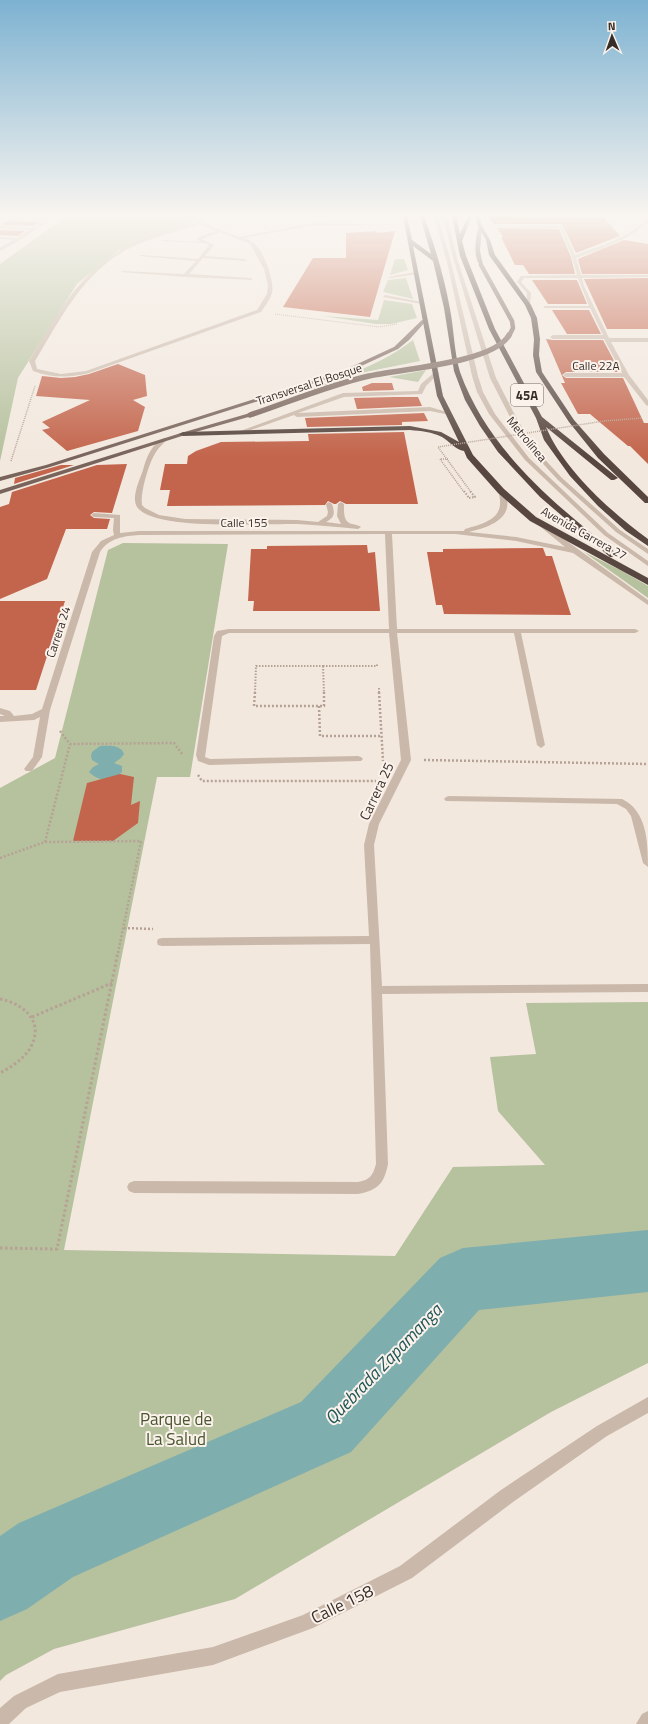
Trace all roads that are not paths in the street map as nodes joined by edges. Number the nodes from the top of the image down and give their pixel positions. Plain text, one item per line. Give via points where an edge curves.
1 (72, 296) edge
2 (269, 296) edge
3 (387, 296) edge
4 (421, 296) edge
5 (444, 296) edge
6 (457, 296) edge
7 (467, 296) edge
8 (479, 296) edge
9 (499, 296) edge
10 (522, 296) edge
11 (529, 296) edge
12 (588, 296) edge
13 (422, 303) junction
14 (528, 305) junction
15 (545, 307) dead end
16 (592, 307) junction
17 (424, 321) junction
18 (553, 337) dead end
19 (607, 338) junction
20 (648, 340) edge
21 (436, 373) junction
22 (566, 375) dead end
23 (626, 375) junction
24 (425, 401) junction
25 (648, 404) edge
26 (448, 414) junction
27 (286, 415) junction
28 (540, 418) junction
29 (238, 433) junction
30 (183, 434) junction
31 (164, 440) junction
32 (470, 456) junction
33 (3, 478) edge
34 (501, 491) junction
35 (0, 492) edge
36 (648, 501) edge
37 (329, 504) dead end
38 (341, 504) dead end
39 (648, 504) edge
40 (94, 515) dead end
41 (533, 519) junction
42 (321, 523) junction
43 (348, 526) junction
44 (388, 532) junction
45 (456, 532) junction
46 (118, 536) junction
47 (103, 542) joint
48 (648, 543) edge
49 (575, 551) junction
50 (648, 552) edge
51 (648, 564) edge
52 (648, 581) edge
53 (648, 603) edge
54 (393, 631) junction
55 (517, 631) junction
56 (635, 631) dead end
57 (46, 710) junction
58 (0, 711) edge
59 (0, 719) edge
60 (13, 719) junction
61 (541, 745) dead end
62 (358, 759) dead end
63 (29, 769) dead end
64 (449, 799) dead end
65 (648, 863) edge
66 (375, 940) junction
67 (162, 942) road end
68 (648, 988) edge
69 (376, 990) junction
70 (134, 1187) dead end
71 (648, 1405) edge
72 (0, 1720) edge
73 (648, 1720) edge
74 (645, 1724) edge

1 - 2 street via 32,361 35,370 39,372 57,375 87,372 259,312
3 - 13 street
4 - 13 highway, Avenida Carrera 27
5 - 52 highway via 456,369 475,414 491,438 512,465 562,513 613,556
6 - 51 street, Metrolínea via 479,387 492,414 527,459 606,534
7 - 50 street, Metrolínea via 493,378 515,421 536,453 560,479 618,531
8 - 28 highway, 45A via 492,329
9 - 30 main road, Transversal El Bosque, bridge via 512,320 513,330 508,339 479,355 369,376
10 - 14 highway
11 - 14 street
12 - 16 street
13 - 17 highway, Avenida Carrera 27
14 - 36 highway via 536,328 539,372 571,421 600,456
15 - 16 street
16 - 19 street
17 - 21 highway, Avenida Carrera 27
17 - 33 main road, Transversal El Bosque via 396,348 342,373
18 - 19 street
19 - 20 street
19 - 23 street
21 - 24 street via 423,385
21 - 26 highway, Avenida Carrera 27 via 440,396
22 - 23 street, Calle 22A
23 - 25 street
24 - 26 street
24 - 27 street
24 - 27 street via 343,395
26 - 32 highway, Avenida Carrera 27
27 - 29 street
28 - 39 highway
28 - 48 highway, 45A via 548,440 573,474 601,504
29 - 30 highway
29 - 32 highway via 421,429 441,433 452,439
30 - 31 main road, Transversal El Bosque
31 - 35 main road, Transversal El Bosque
31 - 42 street, Calle 155 via 149,457 138,500 141,508 156,517 185,521
32 - 34 highway, Avenida Carrera 27
34 - 41 highway, Avenida Carrera 27
34 - 45 street, Calle 155 via 505,498 505,507 500,516 474,529
37 - 42 street via 330,516
38 - 43 street via 341,520
40 - 46 street via 118,516
41 - 49 street
41 - 52 highway, Avenida Carrera 27
42 - 43 street, Calle 155
43 - 44 street, Calle 155
44 - 45 street, Calle 155
44 - 46 street, Calle 155 via 139,533
44 - 54 street, Carrera 25
45 - 49 street, Calle 155 via 516,539
46 - 47 street, Calle 155
47 - 57 street, Carrera 24 via 96,552
49 - 53 street
54 - 55 street
54 - 62 street via 229,631 218,636 201,759 209,762
54 - 66 street, Carrera 25 via 406,760 374,824 369,845
55 - 56 street
55 - 61 street
57 - 60 street via 34,717
57 - 63 street, Carrera 24 via 37,757
58 - 60 street
59 - 60 street
64 - 65 street via 627,804 636,816
66 - 67 street
66 - 69 street, Carrera 25
68 - 69 street
69 - 70 street, Carrera 25 via 382,1164 379,1178 369,1186 358,1188
71 - 72 street, Calle 158 via 602,1431 507,1496 406,1572 307,1622 213,1656 58,1683 20,1702
73 - 74 street

